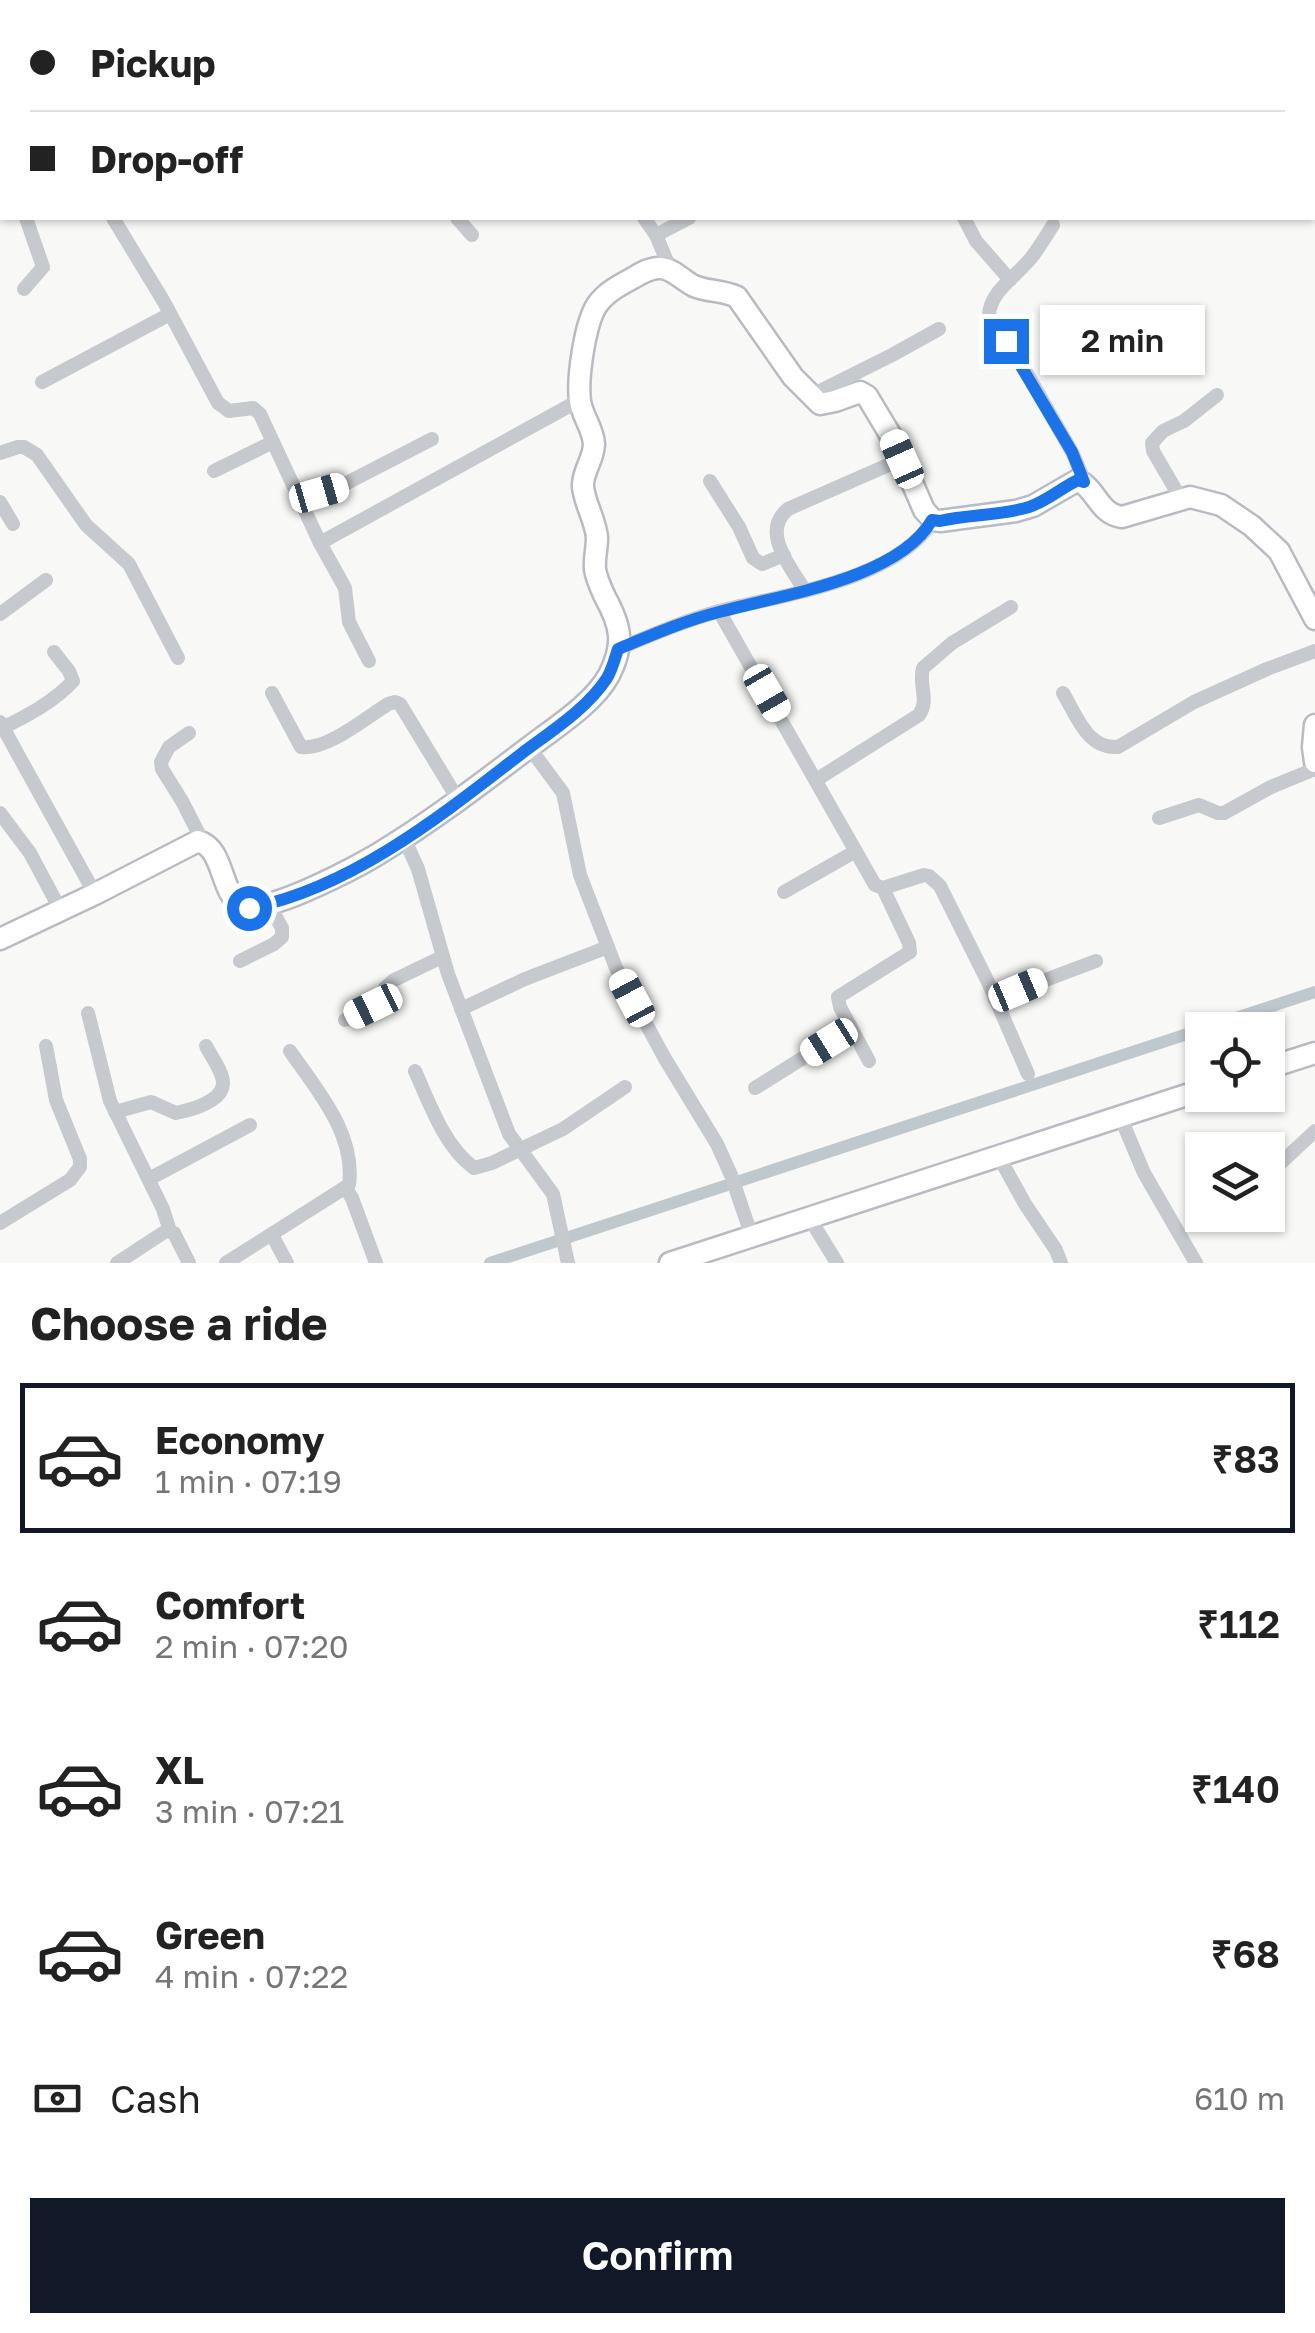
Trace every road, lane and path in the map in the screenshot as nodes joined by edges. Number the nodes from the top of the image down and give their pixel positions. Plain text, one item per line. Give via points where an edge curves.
1 (27, 220) edge
2 (114, 220) edge
3 (459, 220) edge
4 (645, 220) edge
5 (684, 220) edge
6 (965, 220) edge
7 (1053, 225) dead end
8 (472, 234) dead end
9 (656, 236) junction
10 (670, 271) junction
11 (1010, 280) junction
12 (24, 290) dead end
13 (170, 314) junction
14 (939, 328) dead end
15 (42, 382) dead end
16 (1216, 395) dead end
17 (810, 396) junction
18 (580, 400) junction
19 (432, 439) dead end
20 (273, 442) junction
21 (0, 453) edge
22 (902, 459) junction
23 (214, 471) dead end
24 (710, 481) dead end
25 (1084, 482) junction
26 (298, 499) junction
27 (1181, 499) junction
28 (0, 502) edge
29 (932, 520) junction
30 (13, 524) dead end
31 (320, 544) junction
32 (784, 556) junction
33 (46, 580) dead end
34 (804, 591) junction
35 (1010, 607) dead end
36 (719, 612) junction
37 (0, 614) edge
38 (1315, 619) edge
39 (618, 649) junction
40 (1315, 650) edge
41 (54, 652) dead end
42 (178, 658) dead end
43 (369, 661) dead end
44 (272, 693) dead end
45 (1063, 693) dead end
46 (1315, 725) edge
47 (1, 726) edge
48 (189, 733) dead end
49 (530, 747) junction
50 (1315, 766) edge
51 (816, 780) junction
52 (460, 801) junction
53 (0, 813) edge
54 (1159, 818) dead end
55 (404, 838) junction
56 (203, 842) junction
57 (856, 851) junction
58 (883, 888) junction
59 (784, 892) dead end
60 (96, 894) junction
61 (268, 903) junction
62 (61, 911) junction
63 (0, 938) edge
64 (608, 948) junction
65 (442, 956) junction
66 (240, 961) dead end
67 (1096, 961) dead end
68 (996, 1000) junction
69 (461, 1009) junction
70 (88, 1013) dead end
71 (345, 1020) dead end
72 (851, 1028) junction
73 (46, 1046) dead end
74 (206, 1046) dead end
75 (290, 1051) dead end
76 (1315, 1052) edge
77 (869, 1060) dead end
78 (1285, 1062) edge
79 (414, 1071) dead end
80 (1028, 1074) dead end
81 (625, 1087) dead end
82 (755, 1088) dead end
83 (1185, 1095) edge
84 (115, 1112) junction
85 (1120, 1116) junction
86 (250, 1125) dead end
87 (1315, 1131) edge
88 (518, 1150) junction
89 (998, 1157) junction
90 (1285, 1159) edge
91 (149, 1179) junction
92 (346, 1189) junction
93 (810, 1219) junction
94 (0, 1223) edge
95 (749, 1230) junction
96 (170, 1231) junction
97 (272, 1235) junction
98 (698, 1259) edge
99 (117, 1263) edge
100 (188, 1263) edge
101 (226, 1263) edge
102 (286, 1263) edge
103 (376, 1263) edge
104 (568, 1263) edge
105 (670, 1263) edge
106 (837, 1263) edge
107 (1062, 1263) edge
108 (1196, 1263) edge

1 - 12 street via 43,267
2 - 13 street
3 - 8 street
4 - 9 street
5 - 9 street
6 - 11 street
7 - 11 street
9 - 10 street
10 - 17 street via 697,287 737,297
10 - 18 street via 646,270 596,306
11 - 25 street via 989,315
13 - 15 street
13 - 20 street via 218,402 229,411 252,408
14 - 17 street
16 - 27 street via 1152,443
17 - 22 street via 820,404 860,392 867,396
18 - 31 street
18 - 39 street via 594,445 583,487 597,538 595,572 615,615
19 - 26 street via 341,486
20 - 23 street
20 - 26 street
21 - 42 street via 24,447 37,455 86,525 129,564
22 - 29 street
22 - 32 street via 781,514 776,530
24 - 32 street via 754,558 762,564
25 - 27 street via 1114,516
25 - 29 street via 1016,511
26 - 31 street
27 - 38 street via 1221,504 1252,526 1278,551
28 - 30 street
29 - 34 street via 892,559
31 - 43 street via 345,588 349,622
32 - 34 street
33 - 37 street
34 - 36 street
35 - 51 street via 923,668 919,716
36 - 39 street
36 - 51 street
39 - 49 street via 608,677
40 - 45 street via 1194,702 1118,747 1088,736
41 - 47 street via 73,681
44 - 52 street via 307,748 388,704 400,704
46 - 50 street
47 - 60 street
48 - 56 street via 161,762
49 - 52 street
49 - 64 street via 564,793 580,875
50 - 54 street via 1224,814 1198,805
51 - 57 street
52 - 55 street
53 - 62 street
55 - 61 street via 335,879
55 - 65 street
56 - 60 street
56 - 61 street via 241,905
57 - 58 street
57 - 59 street
58 - 68 street via 917,875 936,881
58 - 72 street via 910,952 838,997
60 - 62 street
61 - 66 street via 282,938
62 - 63 street
64 - 69 street
64 - 95 street via 717,1144
65 - 69 street
65 - 71 street via 394,980 373,1006
67 - 68 street
68 - 80 street
69 - 88 street
70 - 84 street
72 - 77 street
72 - 82 street
73 - 94 street via 80,1167
74 - 84 street via 223,1085 209,1101 176,1113 151,1102
75 - 92 street via 345,1140
76 - 78 street
79 - 88 street via 440,1127 469,1165 481,1168
81 - 88 street
83 - 85 street
84 - 91 street
85 - 89 street
85 - 108 street
86 - 91 street
87 - 90 street
88 - 104 street via 553,1194
89 - 93 street
89 - 107 street
91 - 96 street
92 - 97 street
92 - 103 street
93 - 95 street
93 - 106 street
95 - 98 street
96 - 99 street
96 - 100 street
97 - 101 street
97 - 102 street
98 - 105 street

